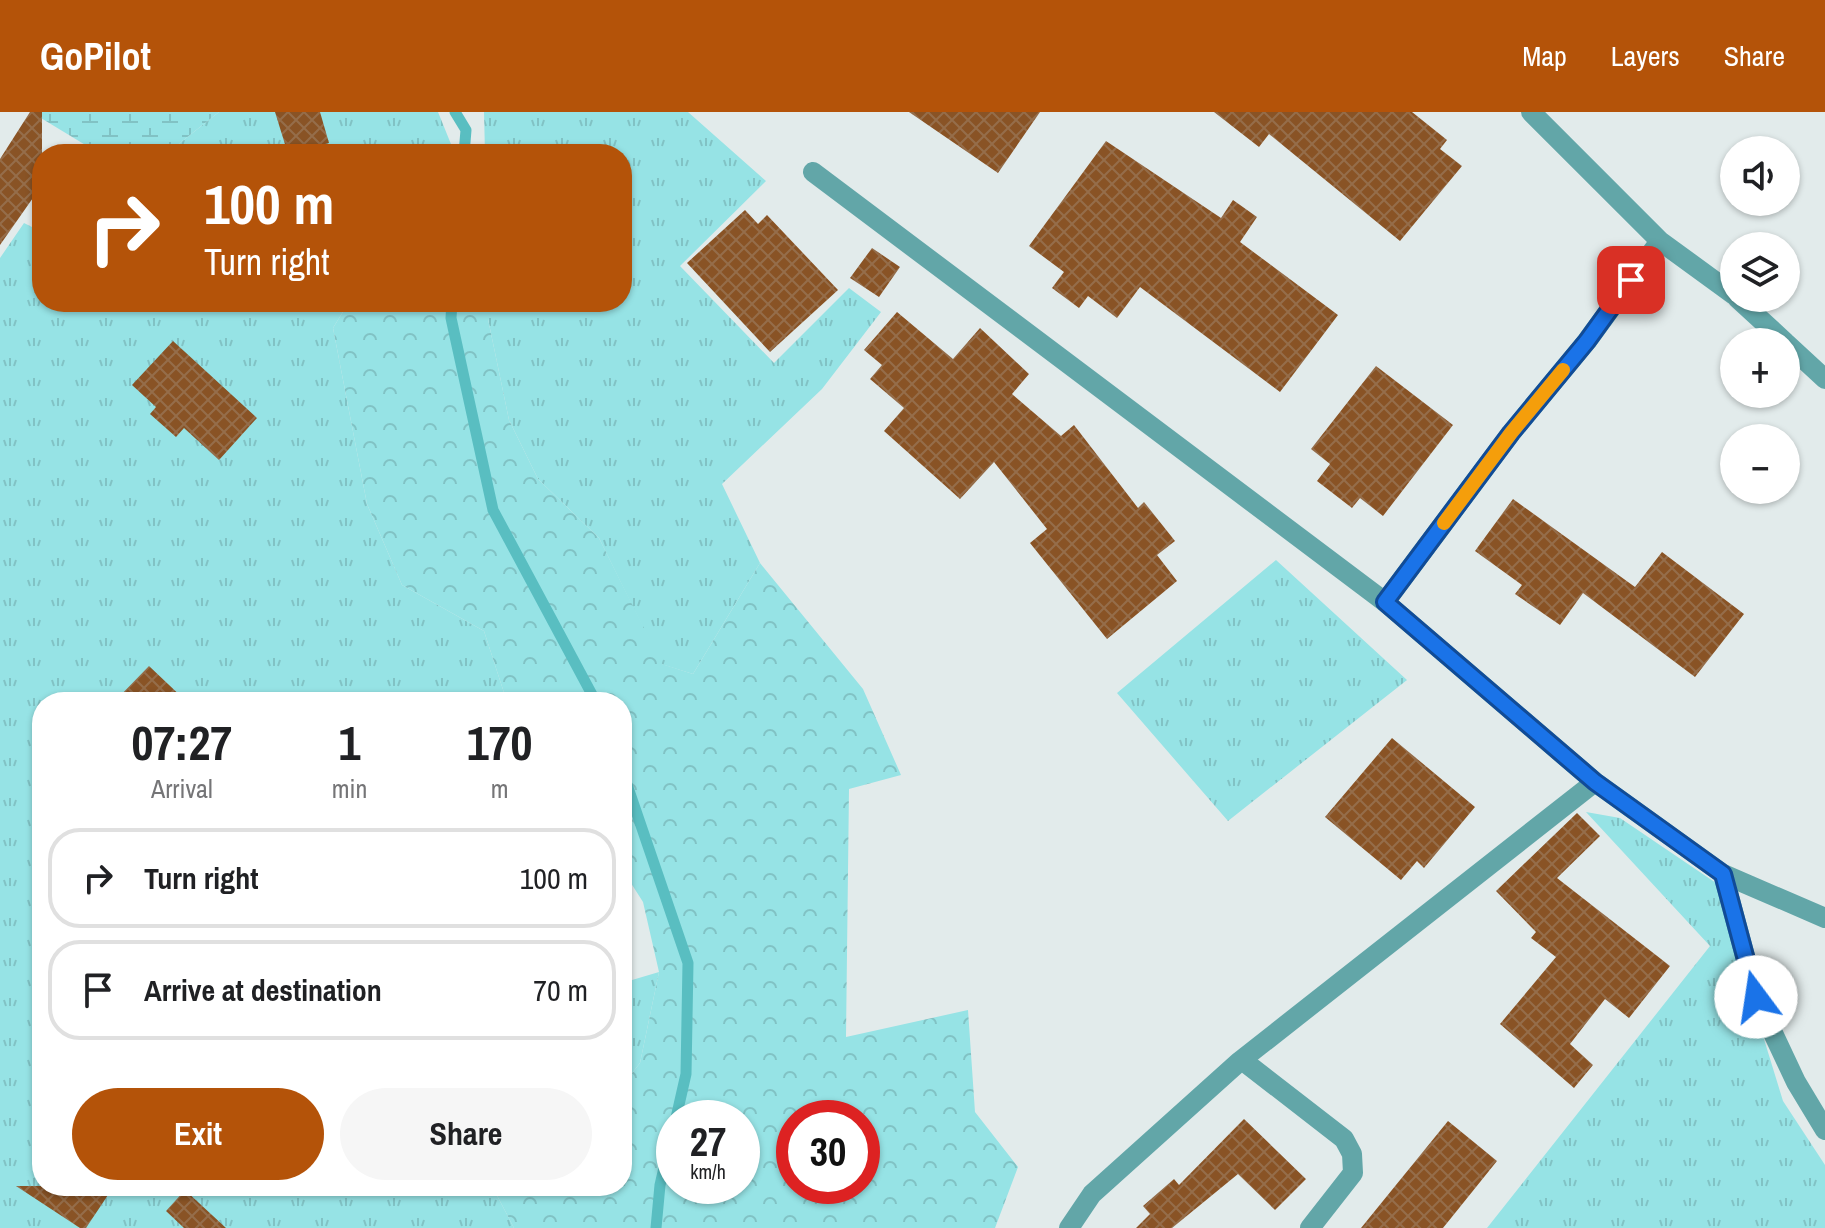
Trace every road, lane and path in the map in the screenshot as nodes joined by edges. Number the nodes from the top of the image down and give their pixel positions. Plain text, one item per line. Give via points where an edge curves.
1 (1531, 112) edge
2 (813, 172) dead end
3 (1660, 241) junction
4 (1720, 285) edge
5 (1752, 312) edge
6 (1769, 328) edge
7 (1800, 356) edge
8 (1825, 379) edge
9 (1385, 602) junction
10 (1595, 782) junction
11 (1723, 874) junction
12 (1825, 918) edge
13 (1242, 1060) junction
14 (1825, 1130) edge
15 (1069, 1228) edge
16 (1310, 1228) edge

1 - 3 street
2 - 9 street
3 - 4 street
3 - 9 street
5 - 6 street
7 - 8 street
9 - 10 street
10 - 11 street
10 - 13 street
11 - 12 street
11 - 14 street via 1756,997
13 - 15 street via 1092,1194
13 - 16 street via 1344,1139 1352,1154 1353,1173

